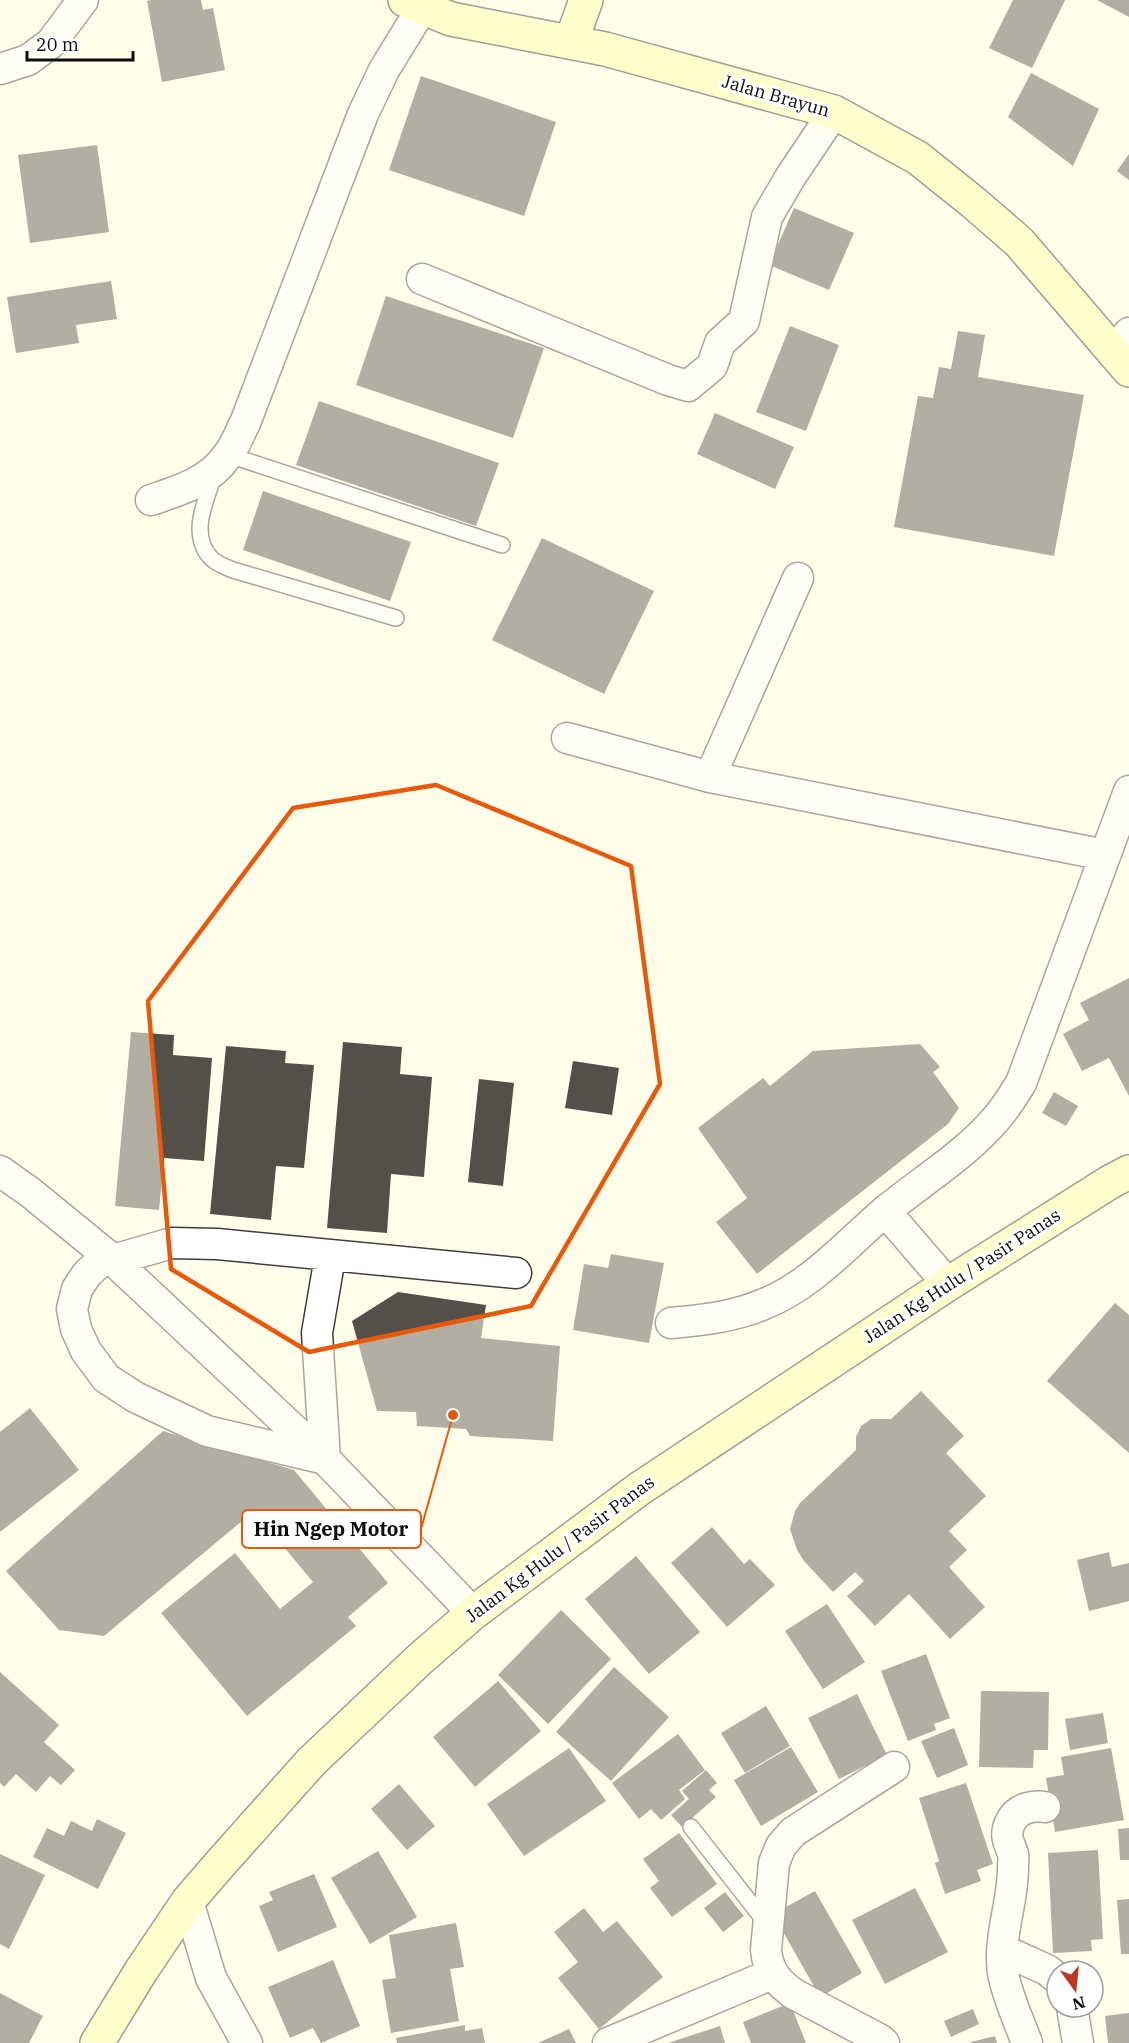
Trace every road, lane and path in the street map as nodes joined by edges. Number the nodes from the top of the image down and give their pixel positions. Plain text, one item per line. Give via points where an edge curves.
1 (83, 0) edge
2 (586, 0) edge
3 (413, 4) edge
4 (571, 42) junction
5 (0, 69) edge
6 (834, 112) junction
7 (422, 279) dead end
8 (1124, 351) edge
9 (222, 463) junction
10 (151, 500) dead end
11 (502, 545) dead end
12 (798, 578) dead end
13 (396, 618) dead end
14 (567, 738) dead end
15 (710, 777) junction
16 (1129, 790) edge
17 (1105, 855) junction
18 (0, 1171) edge
19 (1129, 1172) edge
20 (885, 1211) junction
21 (330, 1257) junction
22 (113, 1260) junction
23 (516, 1273) dead end
24 (948, 1284) junction
25 (671, 1323) dead end
26 (325, 1459) junction
27 (473, 1613) junction
28 (894, 1767) dead end
29 (1045, 1807) dead end
30 (691, 1827) dead end
31 (188, 1901) junction
32 (769, 1926) junction
33 (1003, 1950) junction
34 (1045, 1969) edge
35 (772, 1974) junction
36 (1074, 2019) edge
37 (97, 2043) edge
38 (247, 2043) edge
39 (608, 2043) edge
40 (884, 2043) edge
41 (1028, 2043) edge
42 (1078, 2043) edge

1 - 5 street via 51,43 28,60
2 - 4 main road
3 - 4 main road, Jalan Brayun via 451,19
3 - 9 street via 363,114 245,423
4 - 6 main road, Jalan Brayun
6 - 7 street via 767,217 744,321 720,343 712,366 688,386
6 - 8 main road, Jalan Brayun via 918,159 974,203 1019,242
9 - 10 street via 190,486
9 - 11 lane
9 - 13 lane via 202,514 199,534 213,561
12 - 15 street
14 - 15 street
15 - 17 street
16 - 17 street
17 - 20 street via 1021,1083 994,1122
18 - 22 street
19 - 24 main road, Jalan Kg Hulu / Pasir Panas
20 - 24 street
20 - 25 street via 798,1287 726,1317
21 - 22 street via 172,1243
21 - 23 street
21 - 26 street via 318,1333
22 - 26 street
22 - 26 street via 102,1260 87,1274 77,1289 72,1309 86,1351 106,1378 135,1397 207,1431
24 - 27 main road, Jalan Kg Hulu / Pasir Panas via 639,1489
26 - 27 street
27 - 31 main road, Jalan Kg Hulu / Pasir Panas via 311,1762
28 - 32 street via 807,1821 781,1846 774,1863
29 - 33 street via 1019,1812 1009,1826 1013,1888
30 - 32 lane
31 - 37 main road, Jalan Kg Hulu / Pasir Panas
31 - 38 street via 211,1978
32 - 35 street via 766,1950
33 - 34 street
33 - 41 street via 1003,1974
35 - 39 street
35 - 40 street via 794,1994
36 - 42 street

